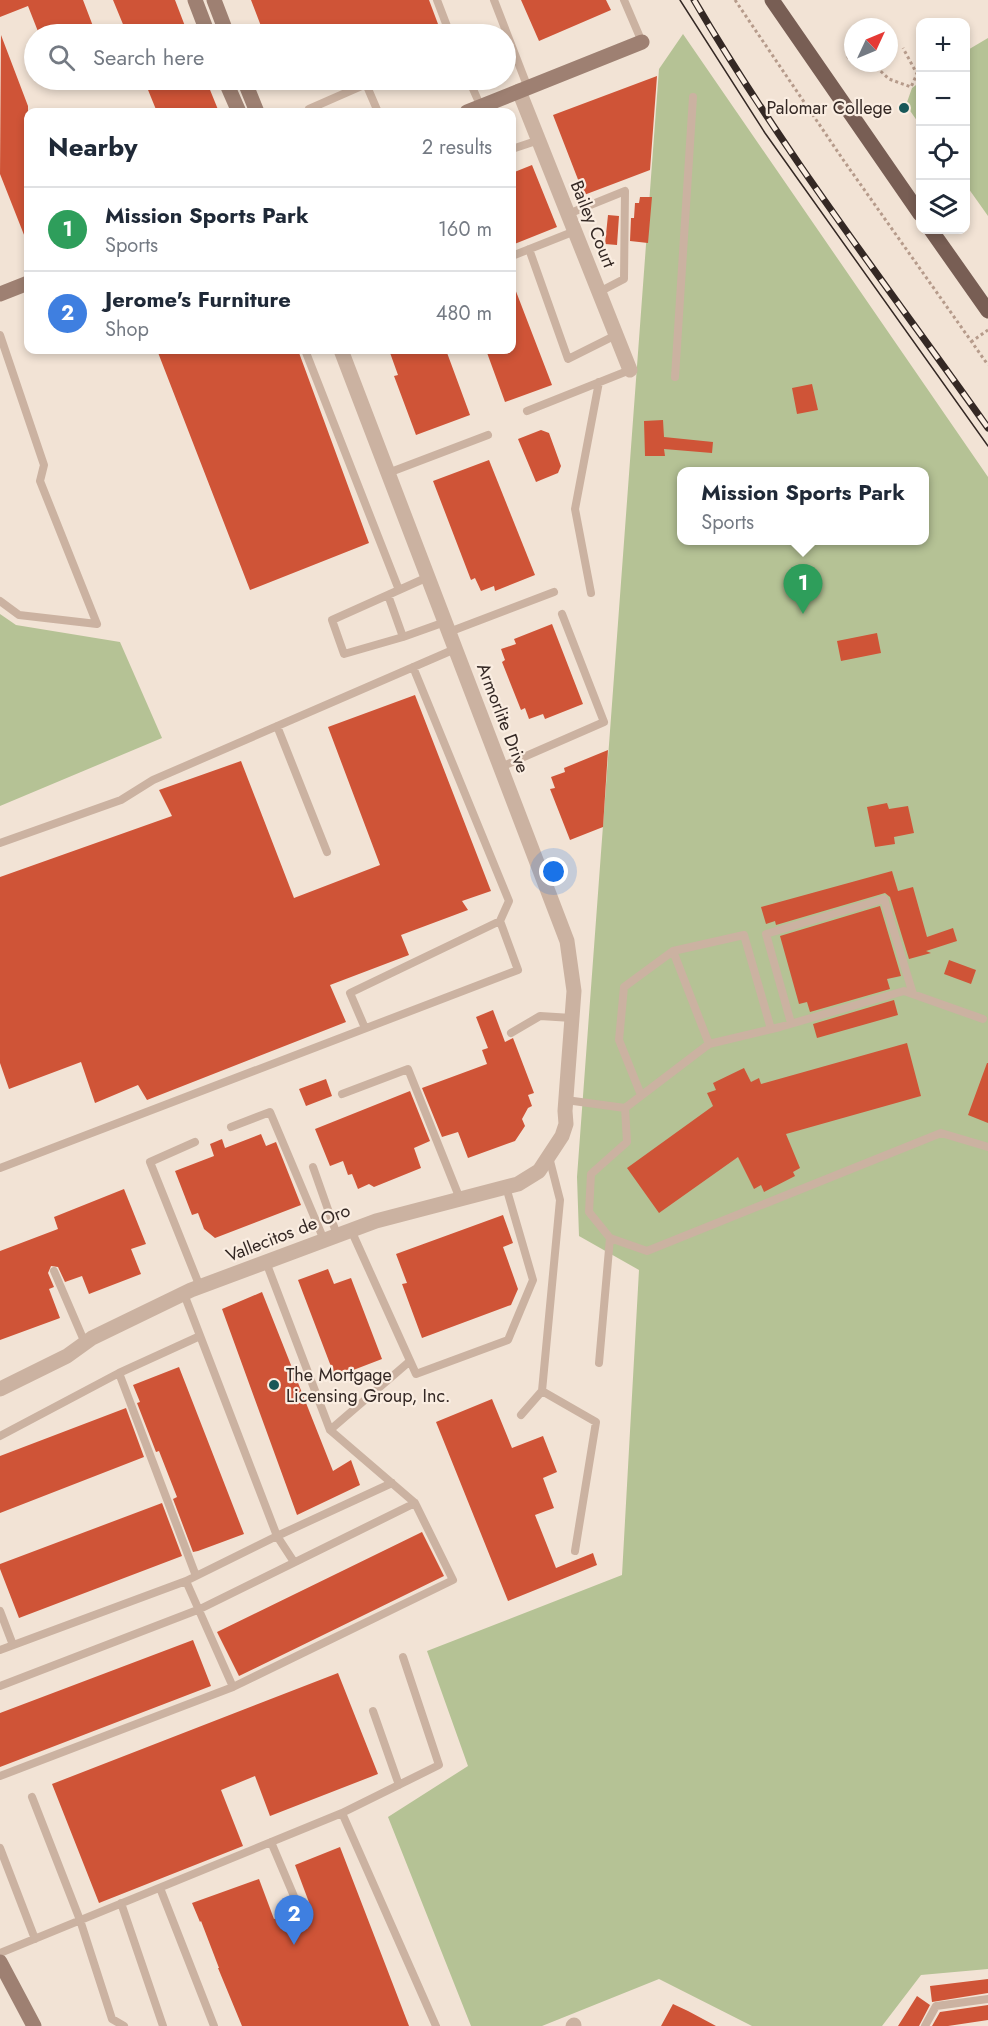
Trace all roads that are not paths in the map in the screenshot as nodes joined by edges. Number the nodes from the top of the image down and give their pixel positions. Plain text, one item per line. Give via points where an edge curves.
1 (195, 0) edge
2 (214, 0) edge
3 (437, 0) edge
4 (494, 0) edge
5 (624, 0) edge
6 (772, 0) edge
7 (204, 24) edge
8 (223, 24) edge
9 (446, 24) edge
10 (502, 24) edge
11 (642, 42) joint
12 (516, 66) edge
13 (229, 90) edge
14 (248, 90) edge
15 (352, 90) edge
16 (369, 90) edge
17 (471, 90) edge
18 (524, 90) junction
19 (693, 97) dead end
20 (237, 108) edge
21 (255, 108) edge
22 (311, 108) edge
23 (376, 108) edge
24 (474, 108) edge
25 (479, 108) edge
26 (539, 140) junction
27 (516, 148) edge
28 (916, 207) edge
29 (568, 214) junction
30 (575, 231) junction
31 (934, 234) edge
32 (529, 249) junction
33 (516, 254) edge
34 (24, 285) edge
35 (599, 292) junction
36 (0, 294) edge
37 (988, 311) edge
38 (0, 335) edge
39 (616, 335) junction
40 (307, 354) edge
41 (343, 354) edge
42 (630, 370) joint
43 (675, 377) dead end
44 (599, 382) junction
45 (527, 411) dead end
46 (488, 435) dead end
47 (388, 473) junction
48 (428, 577) junction
49 (399, 590) junction
50 (554, 592) dead end
51 (591, 593) dead end
52 (388, 595) junction
53 (0, 601) edge
54 (562, 614) dead end
55 (447, 627) junction
56 (403, 637) junction
57 (455, 649) junction
58 (413, 667) junction
59 (277, 726) junction
60 (501, 767) junction
61 (0, 843) edge
62 (327, 852) dead end
63 (500, 921) junction
64 (673, 951) junction
65 (913, 994) junction
66 (572, 1018) junction
67 (986, 1019) edge
68 (791, 1023) junction
69 (365, 1028) junction
70 (771, 1029) junction
71 (511, 1033) dead end
72 (709, 1044) junction
73 (342, 1094) dead end
74 (641, 1095) junction
75 (565, 1106) junction
76 (625, 1108) junction
77 (231, 1126) dead end
78 (195, 1142) dead end
79 (988, 1147) edge
80 (549, 1156) junction
81 (313, 1167) dead end
82 (0, 1168) edge
83 (506, 1187) junction
84 (460, 1199) junction
85 (337, 1235) junction
86 (609, 1238) junction
87 (266, 1262) junction
88 (54, 1271) dead end
89 (200, 1287) junction
90 (184, 1294) junction
91 (200, 1336) junction
92 (85, 1343) junction
93 (410, 1361) junction
94 (599, 1363) dead end
95 (119, 1372) junction
96 (0, 1389) edge
97 (542, 1391) junction
98 (521, 1415) dead end
99 (330, 1430) junction
100 (0, 1436) edge
101 (392, 1483) junction
102 (415, 1503) junction
103 (277, 1536) junction
104 (575, 1551) dead end
105 (294, 1563) junction
106 (196, 1576) junction
107 (186, 1581) junction
108 (200, 1609) junction
109 (0, 1611) edge
110 (13, 1645) junction
111 (0, 1650) edge
112 (403, 1657) dead end
113 (0, 1686) edge
114 (233, 1687) junction
115 (373, 1711) dead end
116 (0, 1776) edge
117 (399, 1785) junction
118 (32, 1797) dead end
119 (342, 1813) junction
120 (271, 1842) junction
121 (0, 1848) edge
122 (160, 1888) junction
123 (296, 1901) dead end
124 (121, 1903) junction
125 (80, 1920) junction
126 (35, 1939) junction
127 (0, 1953) edge
128 (0, 1962) edge
129 (988, 1999) edge
130 (34, 2026) edge
131 (124, 2026) edge
132 (163, 2026) edge
133 (214, 2026) edge
134 (436, 2026) edge
135 (925, 2026) edge

1 - 7 street
2 - 8 street
3 - 9 lane
4 - 10 lane
5 - 11 lane
6 - 28 main road
11 - 18 street
12 - 18 lane
13 - 20 street
14 - 21 street
15 - 22 lane
16 - 23 lane
17 - 24 lane
18 - 25 street
18 - 26 street, Bailey Court
19 - 43 lane
26 - 27 lane
26 - 29 street, Bailey Court
29 - 30 street, Bailey Court
29 - 35 lane via 625,191 624,279
30 - 32 lane
30 - 35 street, Bailey Court
31 - 37 main road
32 - 33 lane
32 - 39 lane via 568,359
34 - 36 street
35 - 39 street, Bailey Court
38 - 53 lane via 44,465 40,481 97,624 20,615
39 - 42 street, Bailey Court
40 - 49 lane
41 - 47 street, Armorlite Drive
42 - 44 lane
44 - 45 lane
44 - 51 lane via 575,509
46 - 47 lane
47 - 48 street, Armorlite Drive
48 - 49 lane
48 - 55 street, Armorlite Drive
49 - 52 lane
50 - 55 lane
52 - 56 lane
52 - 56 lane via 332,620 344,654
54 - 60 lane via 604,722
55 - 56 lane
55 - 57 street, Armorlite Drive
57 - 58 lane
57 - 60 street, Armorlite Drive
58 - 59 lane
58 - 63 lane via 509,901
59 - 61 lane via 153,780 121,800
59 - 62 lane
60 - 66 street, Armorlite Drive via 567,941 574,991
63 - 69 lane via 350,993
63 - 69 lane via 518,970
64 - 70 lane via 744,935
64 - 72 lane
64 - 74 lane via 624,987 619,1040
65 - 67 lane
65 - 68 lane via 904,991
65 - 68 lane via 884,899 766,934
66 - 71 lane via 540,1016
66 - 75 street, Armorlite Drive
68 - 70 lane
69 - 82 lane
70 - 72 lane
72 - 74 lane
73 - 84 lane via 408,1069
74 - 76 lane
75 - 76 lane
75 - 80 street, Vallecitos de Oro via 566,1124
76 - 86 lane via 627,1142 591,1174 589,1212
77 - 85 lane via 270,1112
78 - 89 lane via 150,1162
79 - 86 lane via 941,1133 648,1251
80 - 83 street, Vallecitos de Oro via 539,1171
80 - 97 lane via 560,1200
81 - 85 lane
83 - 84 street, Vallecitos de Oro
83 - 93 lane via 533,1280 508,1340 416,1374
84 - 85 street, Vallecitos de Oro
85 - 87 street, Vallecitos de Oro
85 - 93 lane
86 - 94 lane
87 - 89 street, Vallecitos de Oro
87 - 99 lane
88 - 92 lane
89 - 90 street, Vallecitos de Oro
90 - 91 lane
90 - 92 street, Vallecitos de Oro
91 - 95 lane
91 - 103 lane
92 - 96 street, Vallecitos de Oro
93 - 99 lane
95 - 100 lane
95 - 106 lane
97 - 98 lane
97 - 104 lane via 596,1422
99 - 101 lane
101 - 102 lane
101 - 103 lane
102 - 105 lane
102 - 114 lane via 453,1580
103 - 105 lane
103 - 106 lane
105 - 108 lane
106 - 107 lane
107 - 108 lane
107 - 110 lane
108 - 113 lane
108 - 114 lane
109 - 110 lane
110 - 111 lane
112 - 117 lane via 440,1765
114 - 116 lane
115 - 117 lane
117 - 119 lane
118 - 125 lane
119 - 120 lane
119 - 134 lane
120 - 122 lane
120 - 123 lane
121 - 126 lane
122 - 124 lane
122 - 133 lane
124 - 125 lane
124 - 132 lane
125 - 126 lane
125 - 131 lane via 112,2019
126 - 127 lane
128 - 130 street
129 - 135 lane via 936,2007

